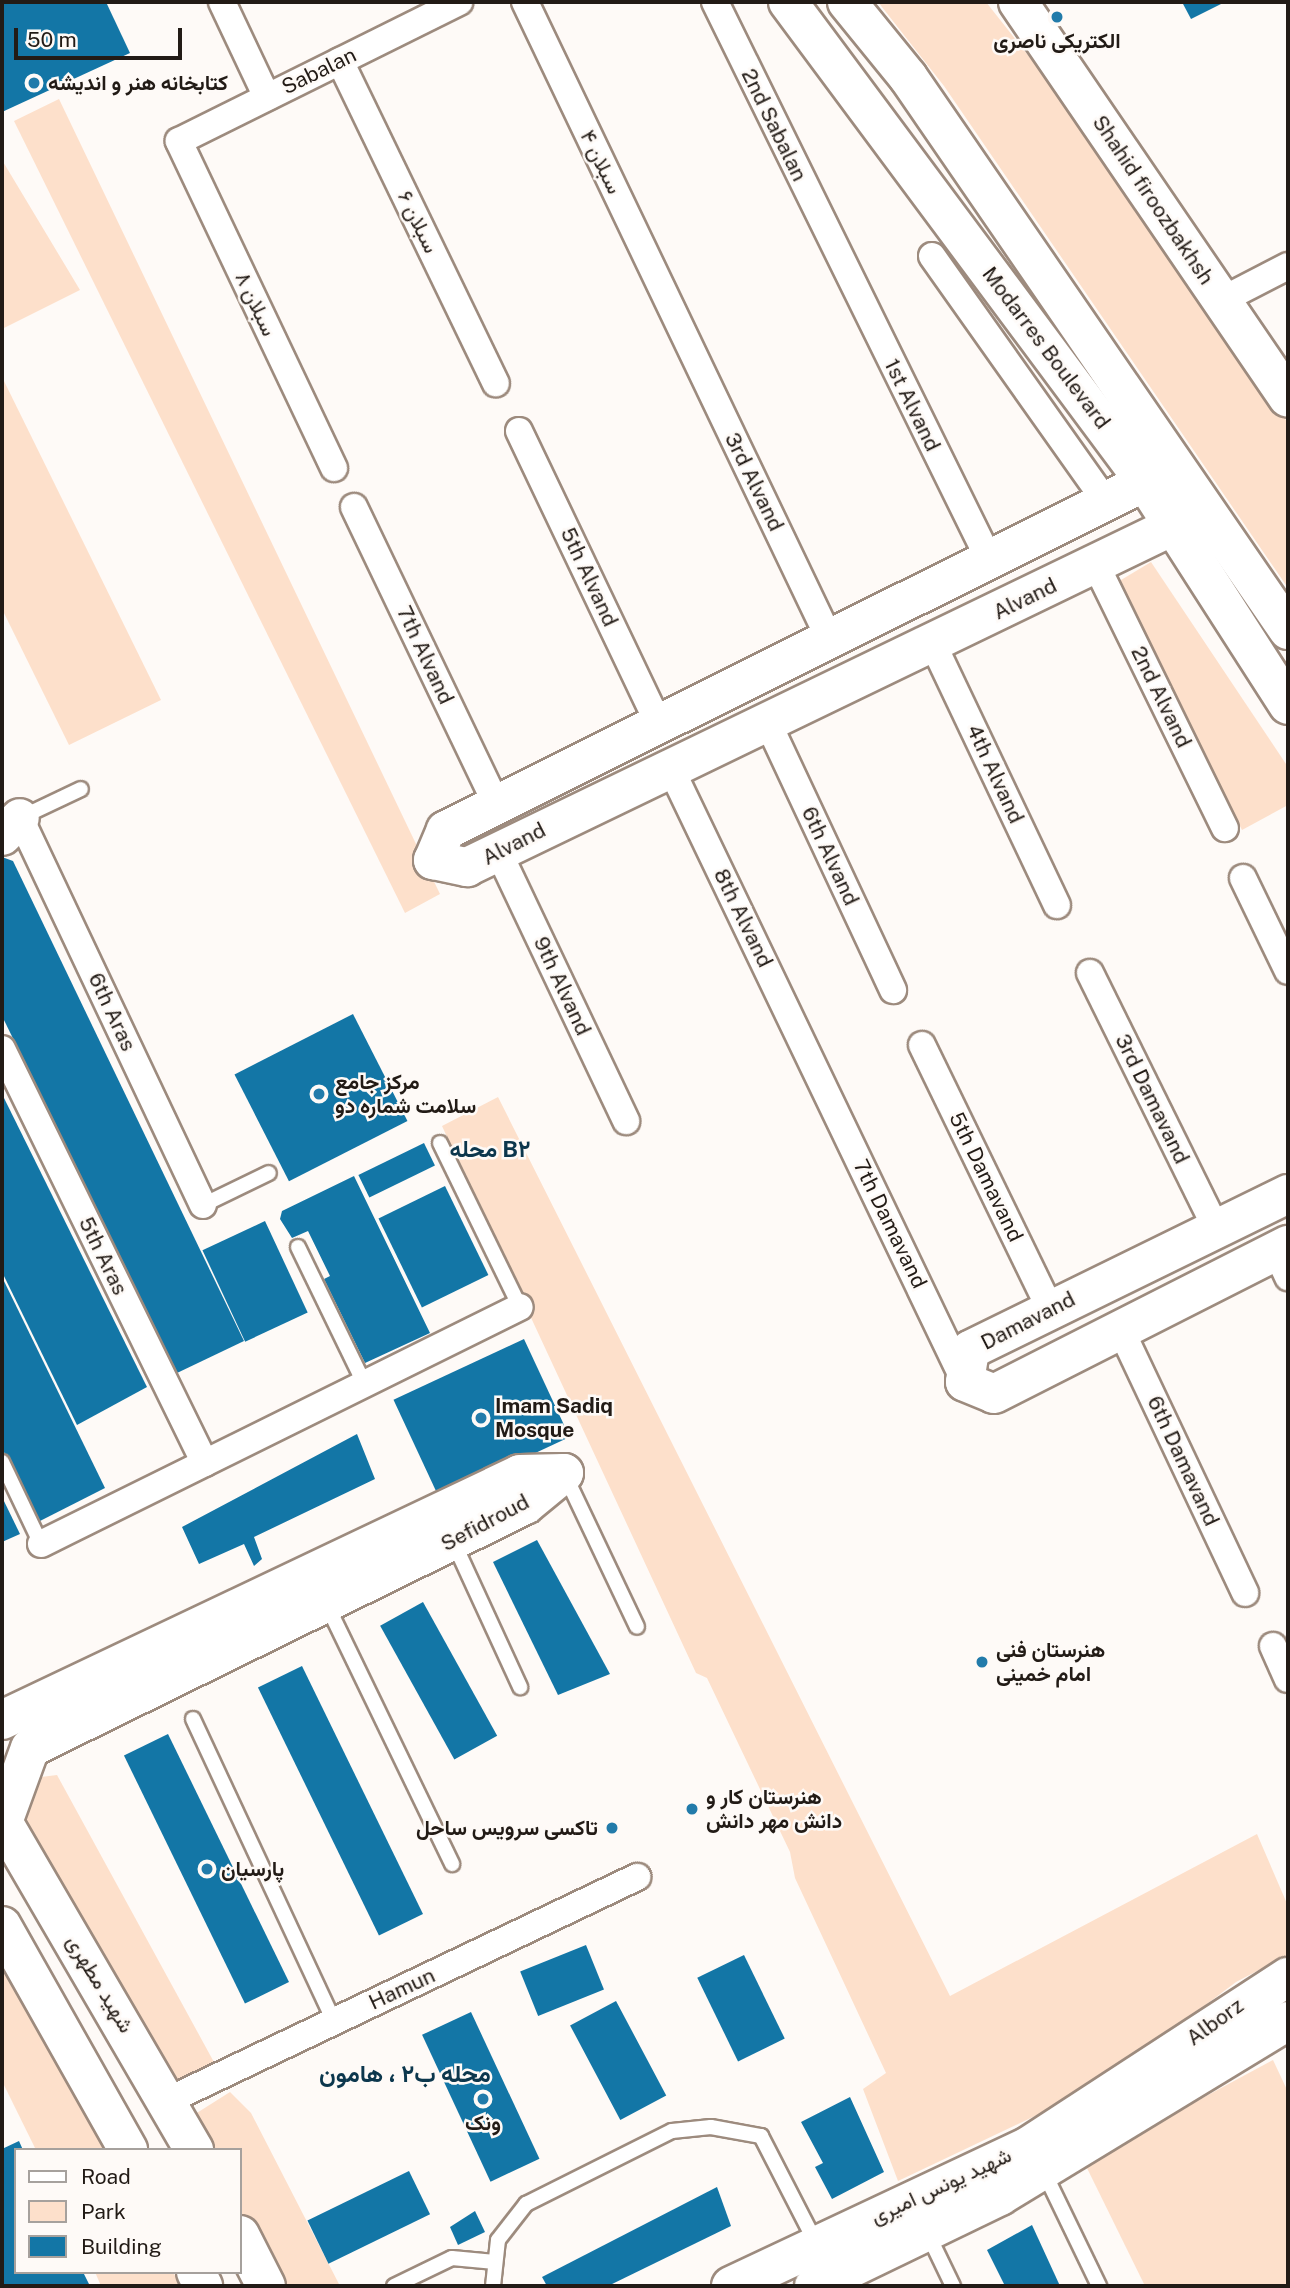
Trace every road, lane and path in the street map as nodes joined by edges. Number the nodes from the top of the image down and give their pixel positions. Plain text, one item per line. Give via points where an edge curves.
1 (222, 2) edge
2 (460, 2) edge
3 (525, 2) edge
4 (715, 2) edge
5 (788, 2) edge
6 (847, 2) edge
7 (1018, 2) edge
8 (422, 10) edge
9 (340, 61) junction
10 (267, 97) junction
11 (179, 141) joint
12 (954, 144) junction
13 (916, 171) junction
14 (834, 248) joint
15 (932, 256) dead end
16 (1288, 266) edge
17 (1222, 300) junction
18 (678, 323) joint
19 (496, 383) dead end
20 (1288, 398) edge
21 (519, 431) dead end
22 (334, 468) dead end
23 (1145, 482) junction
24 (1107, 503) junction
25 (354, 507) dead end
26 (1172, 526) junction
27 (1113, 557) junction
28 (980, 566) junction
29 (990, 616) junction
30 (1288, 630) edge
31 (831, 642) junction
32 (933, 644) junction
33 (851, 682) junction
34 (1288, 705) edge
35 (672, 717) junction
36 (768, 723) junction
37 (688, 761) junction
38 (574, 765) junction
39 (81, 789) dead end
40 (496, 804) junction
41 (592, 804) junction
42 (8, 824) edge
43 (1225, 828) dead end
44 (498, 852) junction
45 (1244, 878) dead end
46 (1057, 905) dead end
47 (1288, 971) edge
48 (1090, 973) dead end
49 (892, 990) dead end
50 (922, 1045) dead end
51 (2, 1049) edge
52 (814, 1066) joint
53 (626, 1121) dead end
54 (440, 1143) dead end
55 (269, 1173) dead end
56 (1288, 1194) edge
57 (203, 1205) joint
58 (1214, 1226) junction
59 (298, 1247) dead end
60 (1171, 1249) junction
61 (1284, 1257) edge
62 (1190, 1292) junction
63 (520, 1307) joint
64 (1050, 1309) junction
65 (1121, 1328) junction
66 (965, 1382) junction
67 (364, 1383) junction
68 (2, 1462) edge
69 (205, 1463) junction
70 (564, 1473) joint
71 (510, 1495) junction
72 (452, 1540) junction
73 (41, 1544) joint
74 (1245, 1593) dead end
75 (325, 1602) junction
76 (252, 1618) junction
77 (637, 1627) dead end
78 (1273, 1646) dead end
79 (1288, 1679) edge
80 (520, 1687) dead end
81 (193, 1718) dead end
82 (2, 1720) edge
83 (2, 1821) edge
84 (452, 1864) dead end
85 (637, 1877) dead end
86 (2, 1926) edge
87 (1288, 1977) edge
88 (334, 2021) junction
89 (1288, 2021) edge
90 (1154, 2087) junction
91 (167, 2101) junction
92 (127, 2148) edge
93 (193, 2148) edge
94 (1037, 2157) junction
95 (927, 2231) junction
96 (870, 2238) junction
97 (242, 2239) edge
98 (817, 2244) junction
99 (495, 2262) junction
100 (265, 2286) edge
101 (394, 2286) edge
102 (493, 2286) edge
103 (731, 2286) edge
104 (814, 2286) edge
105 (953, 2286) edge
106 (1098, 2286) edge

1 - 10 street
2 - 8 street, Sabalan
3 - 18 street, سبلان ۴
4 - 14 street, 2nd Sabalan
5 - 13 street, Modarres Boulevard
6 - 12 street, Modarres Boulevard
7 - 17 street, Shahid firoozbakhsh
8 - 9 street, Sabalan
9 - 10 street, Sabalan
9 - 19 street, سبلان ۶
10 - 11 street, Sabalan
11 - 22 street, سبلان ۸
12 - 13 street
12 - 30 street, Modarres Boulevard
13 - 23 street, Modarres Boulevard
14 - 28 street, 1st Alvand
15 - 24 street
16 - 17 street
17 - 20 street, Shahid firoozbakhsh
18 - 31 street, 3rd Alvand
21 - 35 street, 5th Alvand
23 - 24 street, Alvand
23 - 26 street, Modarres Boulevard
24 - 27 street via 1127,510 1136,528
24 - 28 street, Alvand
25 - 40 street, 7th Alvand
26 - 27 street, Alvand
26 - 34 street, Modarres Boulevard
27 - 29 street, Alvand
27 - 43 street, 2nd Alvand
28 - 29 street
28 - 31 street, Alvand
29 - 32 street, Alvand
31 - 33 street
31 - 35 street, Alvand
32 - 33 street, Alvand
32 - 46 street, 4th Alvand
33 - 36 street, Alvand
35 - 37 street
35 - 38 street, Alvand
36 - 37 street, Alvand
36 - 49 street, 6th Alvand
37 - 41 street, Alvand
37 - 52 street, 8th Alvand
38 - 40 street, Alvand
38 - 41 street
39 - 42 lane
40 - 44 street, Alvand via 446,830 433,860 467,867
41 - 44 street, Alvand
42 - 57 street, 6th Aras
44 - 53 street, 9th Alvand
45 - 47 street
48 - 58 street, 3rd Damavand
50 - 64 street, 5th Damavand
51 - 69 street, 5th Aras
52 - 66 street, 7th Damavand
54 - 63 lane
55 - 57 lane
56 - 58 street, Damavand
58 - 60 street, Damavand
59 - 67 lane
60 - 62 street
60 - 64 street, Damavand
61 - 62 street
62 - 65 street
63 - 67 street
64 - 66 street, Damavand via 970,1350
65 - 66 street via 994,1394
65 - 74 street, 6th Damavand
67 - 69 street
68 - 73 lane
69 - 73 street
70 - 71 street, Sefidroud
70 - 77 lane
71 - 72 street, Sefidroud
71 - 76 street, Sefidroud
72 - 75 street, Sefidroud
72 - 80 lane
75 - 76 street, Sefidroud
75 - 84 lane
76 - 82 street, Sefidroud
76 - 83 street, Sefidroud via 30,1748
78 - 79 street
81 - 88 lane
83 - 91 street, شهید مطهری
85 - 88 street, Hamun
86 - 92 street
87 - 90 street, Alborz via 1256,1992
88 - 91 street, Hamun
89 - 90 street, Alborz
90 - 94 street, شهید یونس امیری
91 - 93 street, شهید مطهری
94 - 95 street, شهید یونس امیری
94 - 96 street, شهید یونس امیری
94 - 106 lane
95 - 96 street, شهید یونس امیری
95 - 105 lane
96 - 98 street, شهید یونس امیری
96 - 104 street, شهید یونس امیری
97 - 100 street
98 - 99 lane via 761,2136 711,2127 672,2131 526,2204 498,2240
98 - 103 street, شهید یونس امیری
99 - 101 lane via 452,2258
99 - 102 lane

